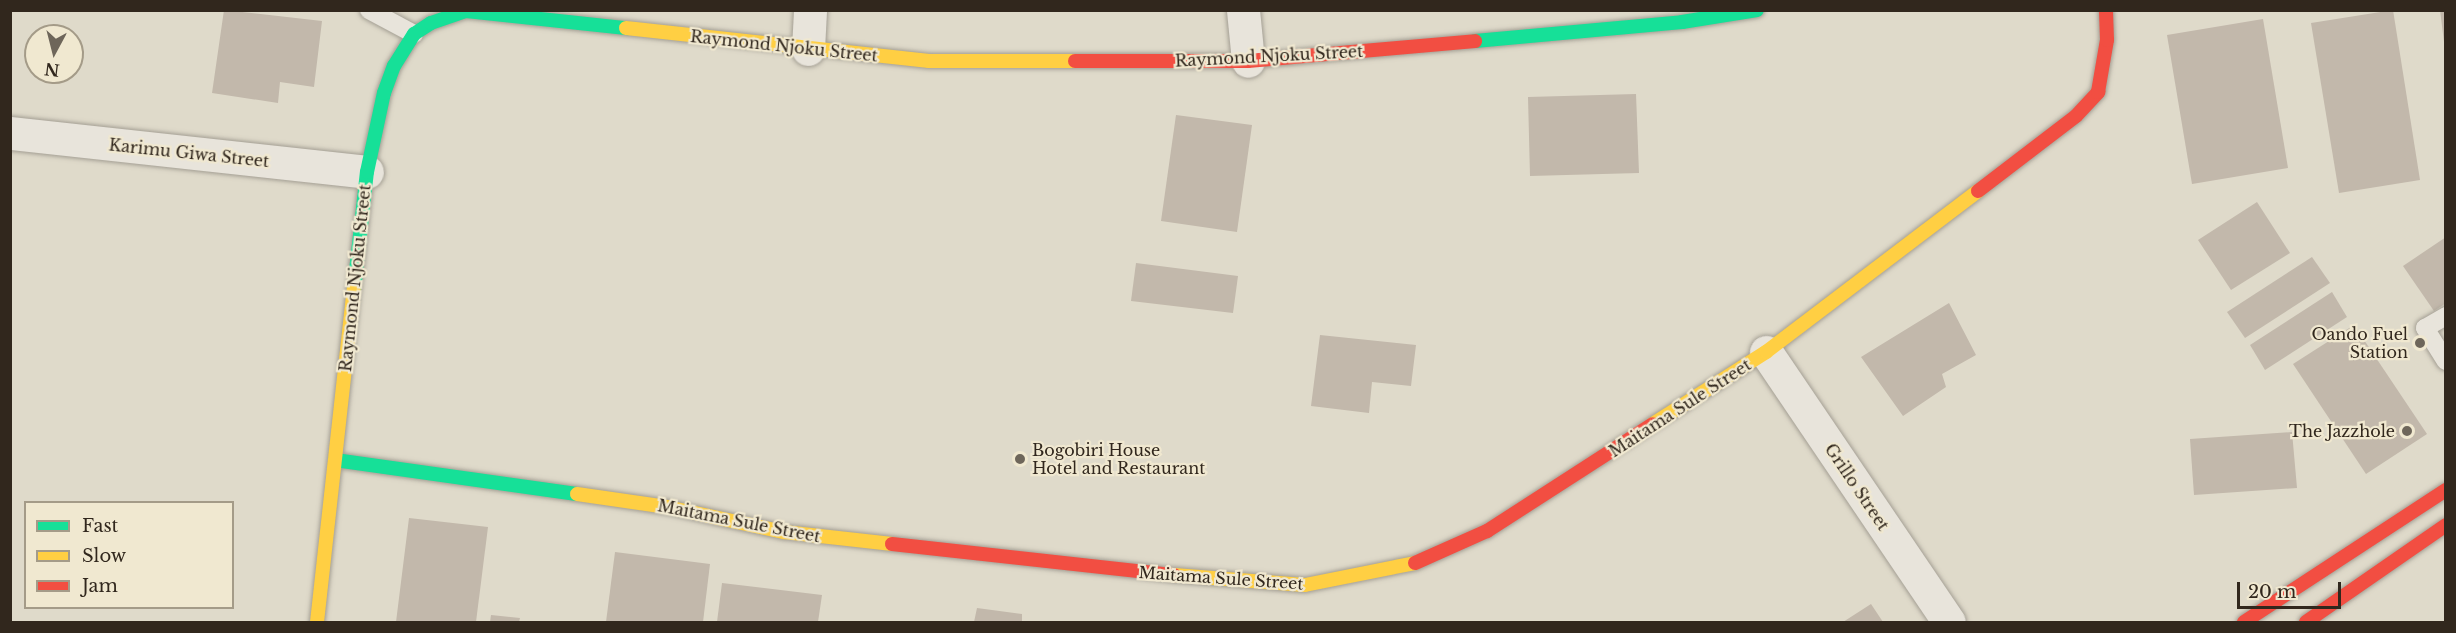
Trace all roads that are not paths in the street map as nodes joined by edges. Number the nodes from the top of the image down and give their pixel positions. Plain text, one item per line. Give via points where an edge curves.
1 (369, 10) edge
2 (810, 10) edge
3 (1243, 10) edge
4 (1757, 10) edge
5 (2106, 10) edge
6 (1681, 16) edge
7 (414, 34) junction
8 (808, 49) junction
9 (1248, 61) junction
10 (10, 133) edge
11 (367, 172) junction
12 (2445, 316) edge
13 (1766, 352) junction
14 (2445, 361) edge
15 (335, 460) junction
16 (2445, 490) edge
17 (2445, 525) edge
18 (317, 622) edge
19 (1948, 622) edge
20 (2244, 622) edge
21 (2306, 622) edge

1 - 7 lane
2 - 8 street
3 - 9 street
4 - 6 street, Raymond Njoku Street
5 - 13 street, Maitama Sule Street via 2107,40 2098,92 2076,116
6 - 9 street, Raymond Njoku Street
7 - 8 street, Raymond Njoku Street via 431,23 466,11
7 - 11 street, Raymond Njoku Street via 394,66 384,93
8 - 9 street, Raymond Njoku Street via 929,61
10 - 11 street, Karimu Giwa Street
11 - 15 street, Raymond Njoku Street
12 - 14 lane via 2425,328
13 - 15 street, Maitama Sule Street via 1486,531 1416,563 1305,585 1175,576 796,533 667,507
13 - 19 street, Grillo Street
15 - 18 street, Raymond Njoku Street
16 - 20 street
17 - 21 street

